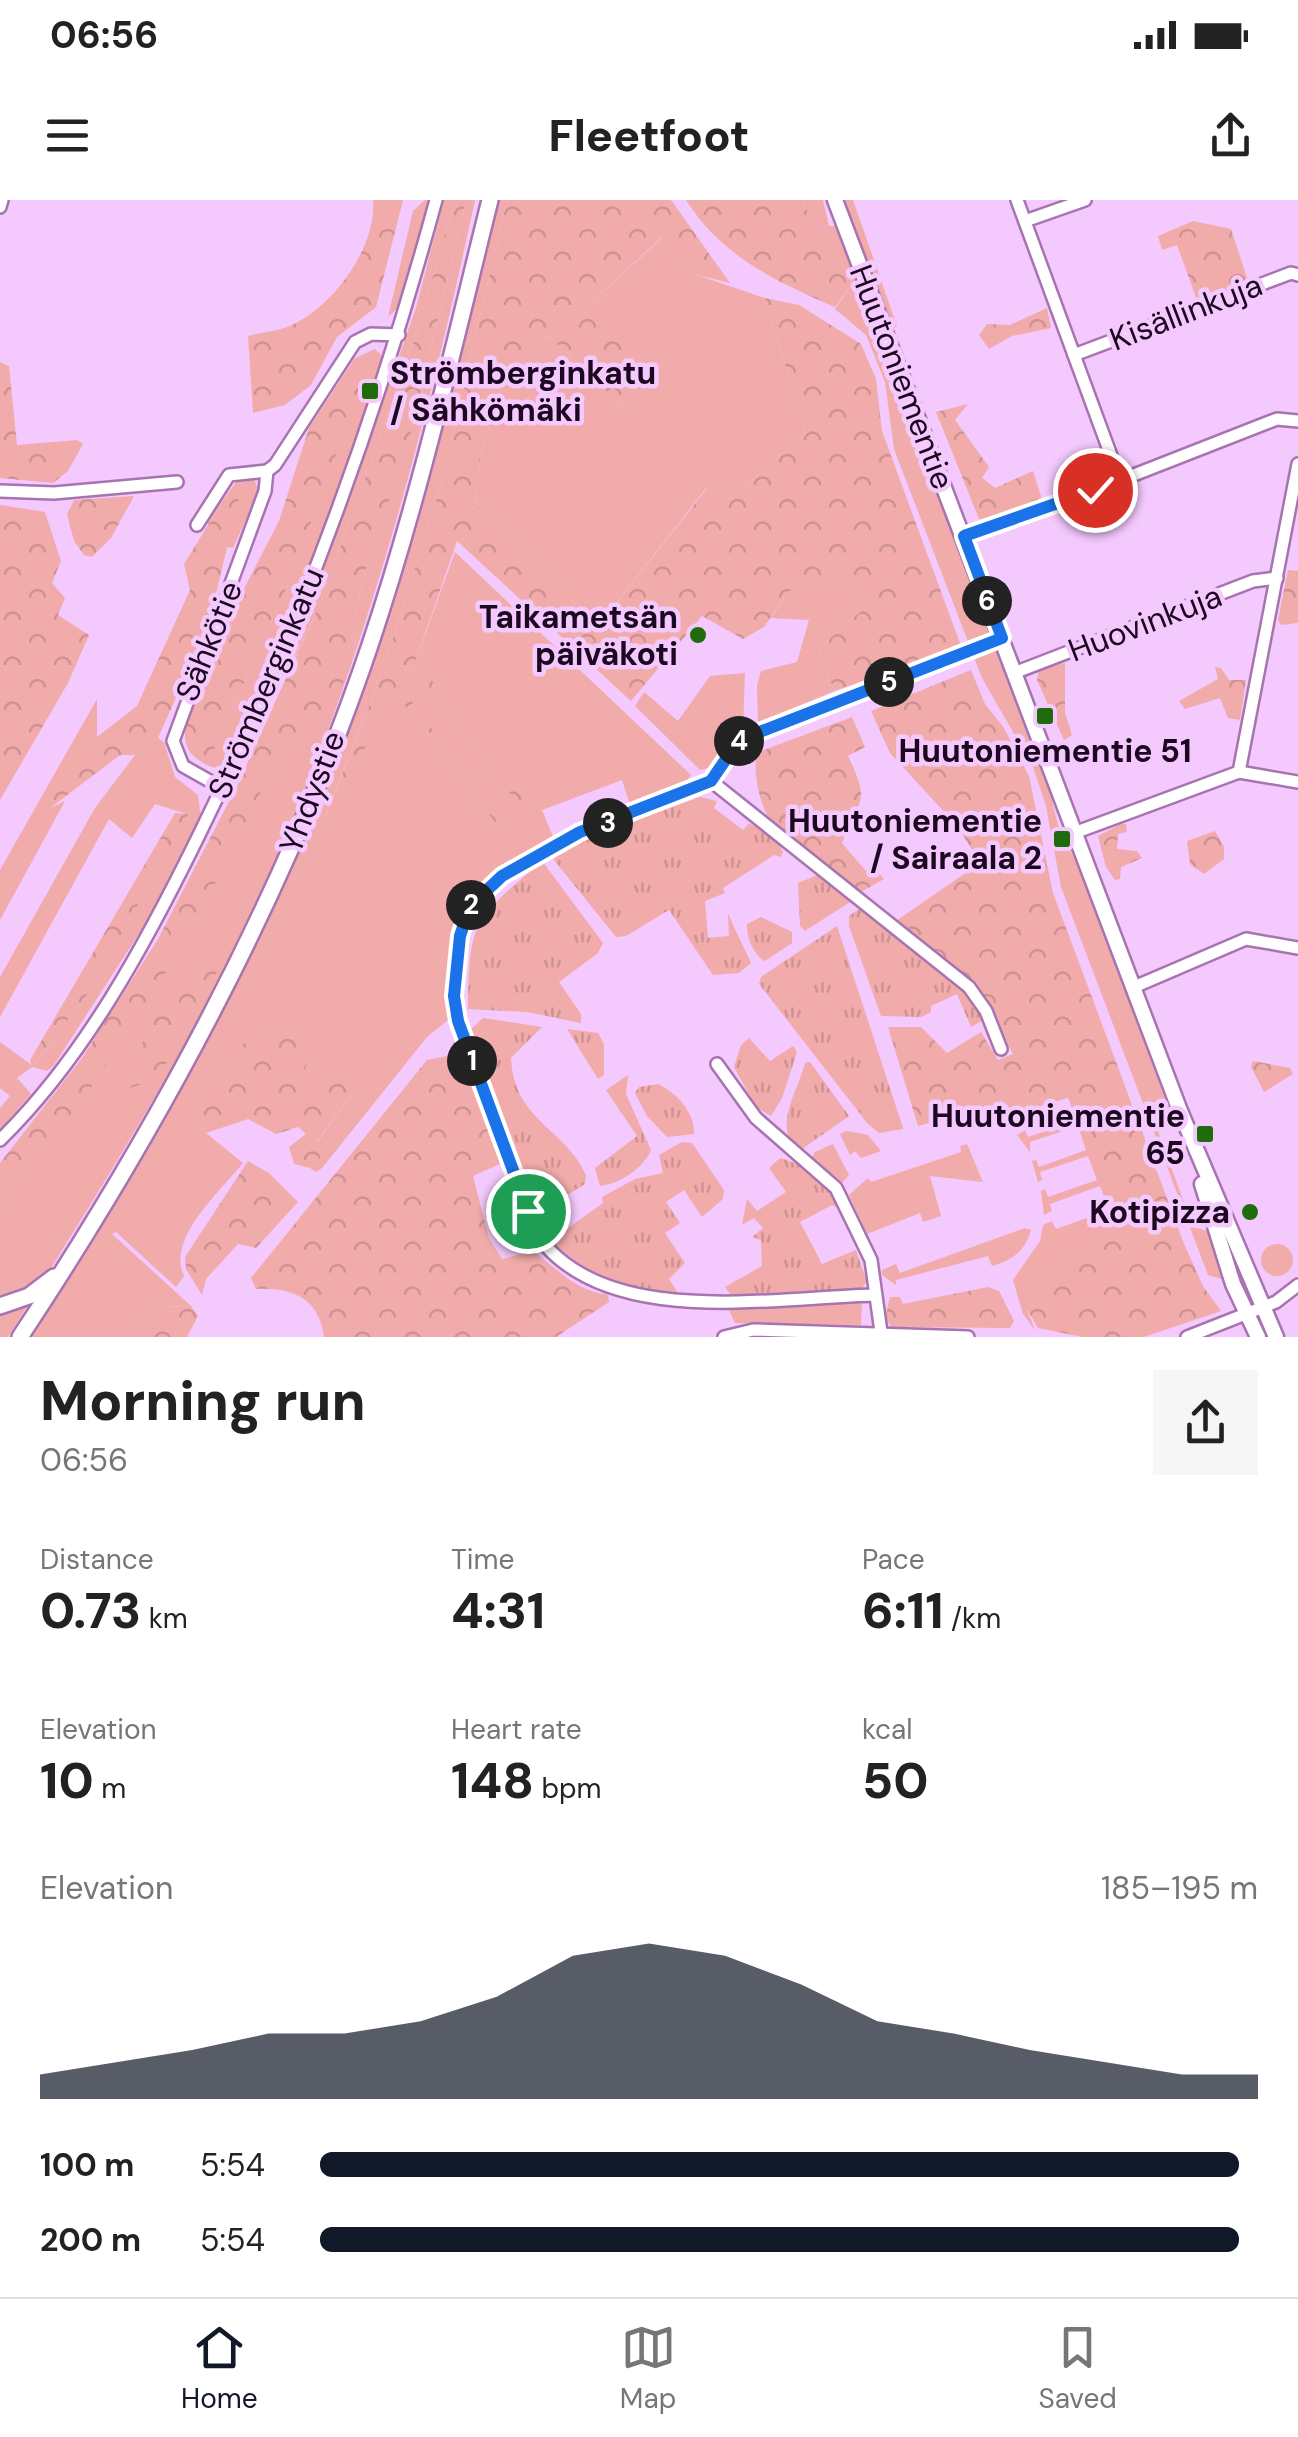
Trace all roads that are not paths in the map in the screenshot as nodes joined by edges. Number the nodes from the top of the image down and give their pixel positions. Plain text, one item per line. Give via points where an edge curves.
1 (2, 200) edge
2 (436, 200) edge
3 (490, 200) edge
4 (1017, 200) edge
5 (1085, 200) edge
6 (835, 201) edge
7 (0, 207) edge
8 (1025, 221) junction
9 (1298, 274) edge
10 (399, 335) junction
11 (1074, 355) junction
12 (1298, 421) edge
13 (1298, 464) edge
14 (267, 471) junction
15 (1120, 480) junction
16 (176, 482) dead end
17 (0, 491) edge
18 (197, 525) dead end
19 (964, 536) junction
20 (1277, 578) junction
21 (1002, 638) junction
22 (1014, 673) junction
23 (1240, 772) junction
24 (711, 781) junction
25 (1298, 782) edge
26 (222, 788) junction
27 (1074, 833) junction
28 (1298, 948) edge
29 (1134, 988) junction
30 (1001, 1050) dead end
31 (717, 1064) dead end
32 (1180, 1111) junction
33 (14, 1127) junction
34 (0, 1140) edge
35 (0, 1149) edge
36 (66, 1268) junction
37 (1298, 1285) edge
38 (876, 1294) junction
39 (0, 1306) edge
40 (1263, 1308) junction
41 (1247, 1313) junction
42 (881, 1332) junction
43 (1191, 1336) edge
44 (20, 1337) edge
45 (724, 1337) edge
46 (968, 1337) edge
47 (1258, 1337) edge
48 (1276, 1337) edge

1 - 7 street
2 - 10 street, Strömberginkatu
3 - 36 highway, Yhdystie via 432,435 370,646 286,860 159,1115
4 - 8 street
5 - 8 street
6 - 19 main road, Huutoniementie
8 - 11 street
9 - 11 street, Kisällinkuja
10 - 14 street via 371,334 355,342
10 - 26 street, Strömberginkatu via 287,648
11 - 15 street
12 - 15 street via 1277,419
13 - 20 street
14 - 18 street via 229,475
14 - 26 street, Sähkötie via 222,616 173,741 183,766
15 - 19 street
16 - 17 street via 54,494
19 - 21 main road, Huutoniementie
20 - 22 street, Huovinkuja
20 - 23 street
21 - 22 main road, Huutoniementie
21 - 24 street via 739,740
22 - 27 main road, Huutoniementie
23 - 25 street
23 - 27 street
24 - 30 street via 969,986
24 - 38 street via 580,832 502,876 470,906 458,951 458,1021 537,1235 557,1258 618,1292 664,1300
26 - 33 street, Strömberginkatu via 106,1003
27 - 29 main road, Huutoniementie
28 - 29 street via 1246,939
29 - 32 main road, Huutoniementie
31 - 38 street via 756,1118 836,1188 861,1234
32 - 40 main road, Huutoniementie
32 - 41 main road, Huutoniementie
33 - 34 street, Strömberginkatu
33 - 35 street, Strömberginkatu
36 - 39 highway via 29,1296
36 - 44 highway, Yhdystie
37 - 40 street
38 - 42 street
40 - 41 street
40 - 48 main road, Huutoniementie
41 - 43 street
41 - 47 main road, Huutoniementie
42 - 45 street via 752,1330
42 - 46 street

